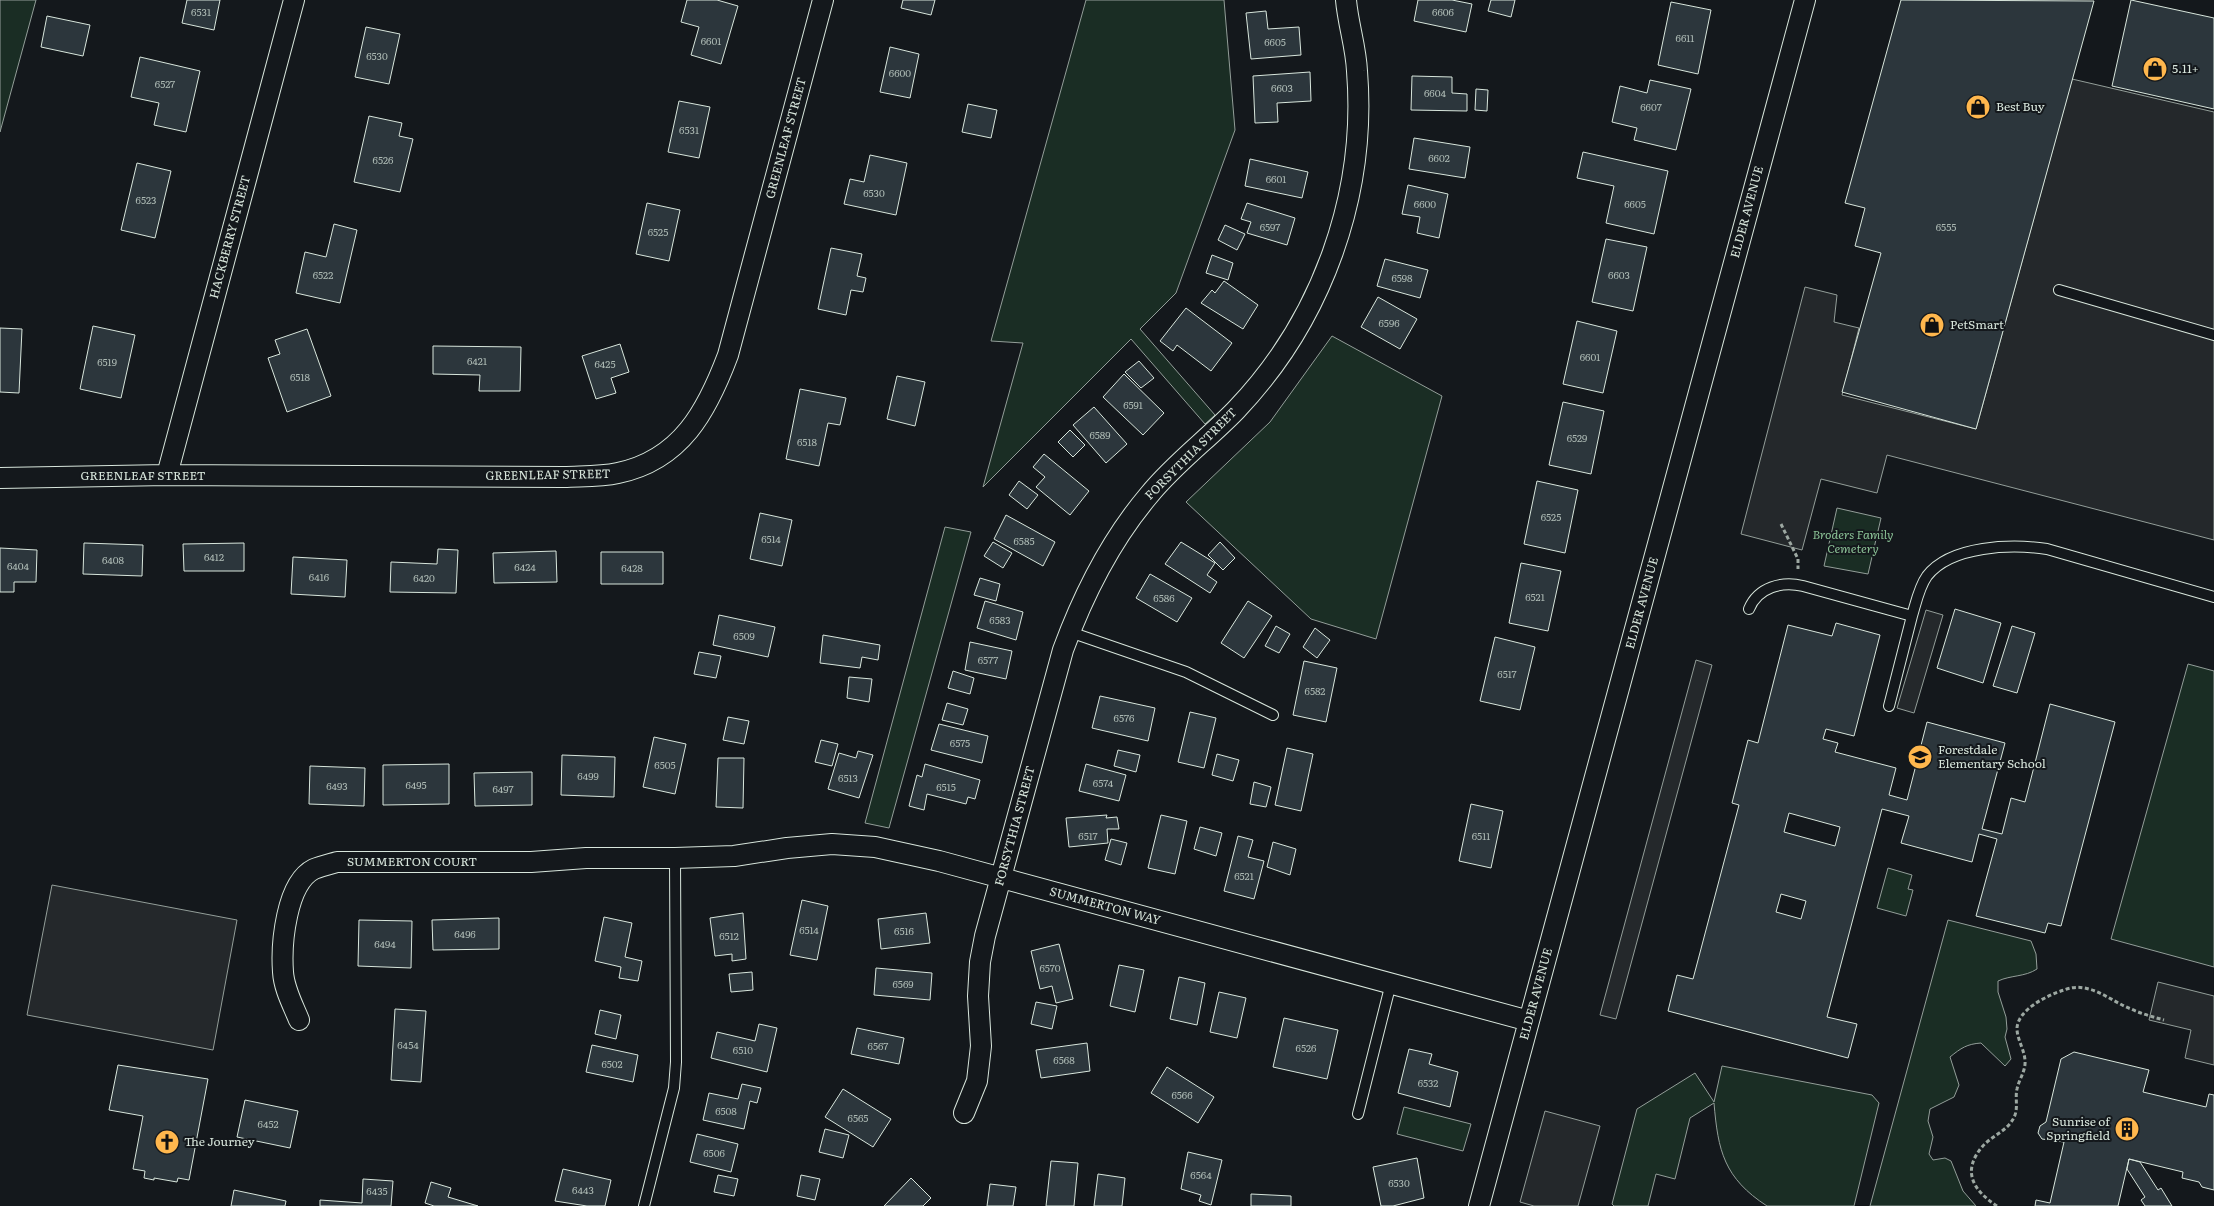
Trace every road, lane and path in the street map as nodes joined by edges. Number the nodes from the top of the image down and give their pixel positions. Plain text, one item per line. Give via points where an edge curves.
1 (294, 0) edge
2 (823, 0) edge
3 (1346, 0) edge
4 (1805, 0) edge
5 (2059, 290) dead end
6 (2214, 335) edge
7 (167, 475) junction
8 (0, 478) edge
9 (1781, 524) dead end
10 (1797, 585) junction
11 (2214, 597) edge
12 (1749, 609) dead end
13 (1912, 616) junction
14 (1070, 632) junction
15 (1889, 706) dead end
16 (1273, 715) dead end
17 (675, 858) junction
18 (1001, 878) junction
19 (1391, 983) junction
20 (299, 1020) dead end
21 (2164, 1020) dead end
22 (1529, 1021) junction
23 (964, 1113) dead end
24 (1358, 1114) dead end
25 (644, 1206) edge
26 (1479, 1206) edge
27 (1998, 1206) edge

1 - 7 street, HACKBERRY STREET
2 - 7 street, GREENLEAF STREET via 728,355 707,405 671,449 644,465 604,475
3 - 14 street, FORSYTHIA STREET via 1357,71 1357,148 1343,218 1325,274 1294,336 1275,363 1236,410 1149,494 1118,535 1095,574
4 - 22 street, ELDER AVENUE
5 - 6 lane
7 - 8 street, GREENLEAF STREET
9 - 10 path via 1798,559
10 - 12 lane via 1768,589 1752,602
10 - 13 lane
11 - 13 lane via 2047,549 2022,546 1968,552 1938,566 1927,576
13 - 15 lane
14 - 16 lane via 1186,672
14 - 18 street, FORSYTHIA STREET
17 - 18 street, SUMMERTON WAY via 734,856 844,844 875,847
17 - 20 street, SUMMERTON COURT via 337,862 314,869 301,881 290,899 286,923 283,973
17 - 25 lane via 674,1088
18 - 19 street, SUMMERTON WAY
18 - 23 street, FORSYTHIA STREET via 980,962 981,1046 977,1081
19 - 22 street, SUMMERTON WAY
19 - 24 lane
21 - 27 path via 2131,1010 2092,990 2070,988 2042,1000 2023,1015 2017,1032 2025,1062 2017,1088 2015,1114 2006,1128 1982,1146 1973,1170 1974,1186 1979,1194
22 - 26 street, ELDER AVENUE

